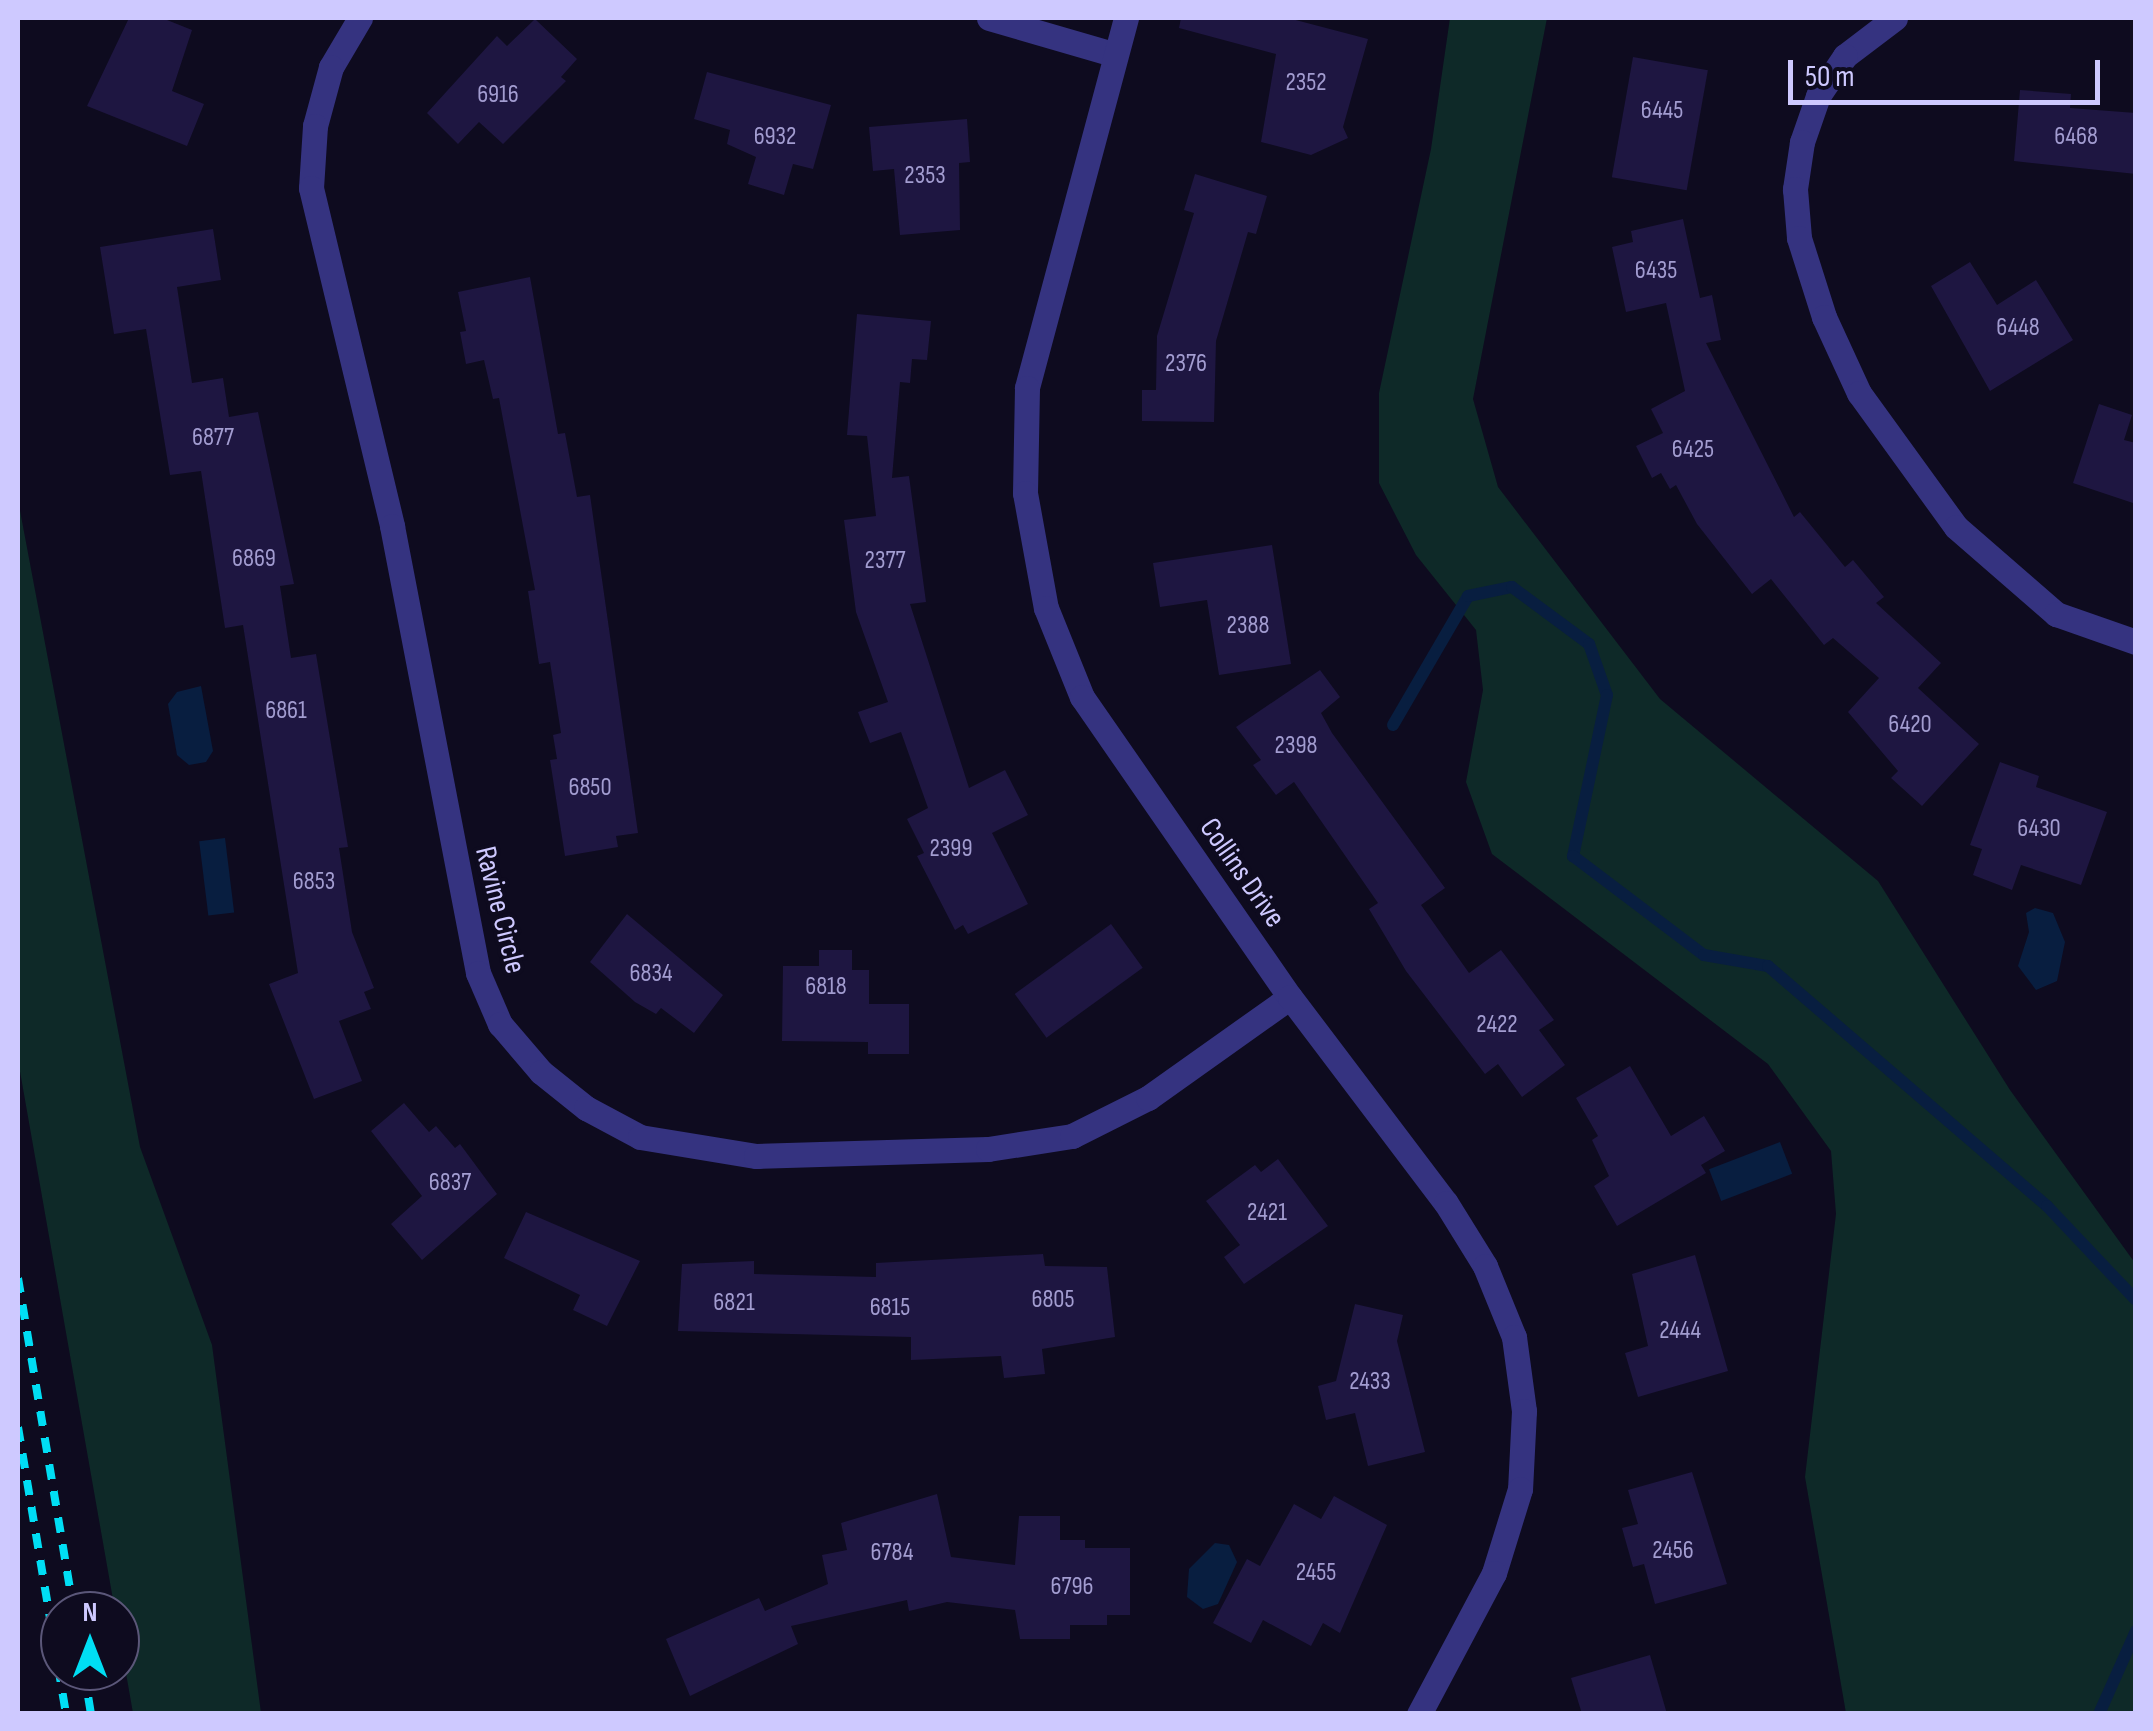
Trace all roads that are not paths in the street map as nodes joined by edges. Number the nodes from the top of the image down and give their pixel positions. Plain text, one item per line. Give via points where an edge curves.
1 (360, 18) edge
2 (989, 18) edge
3 (1126, 18) edge
4 (1895, 18) edge
5 (1112, 54) junction
6 (2136, 642) edge
7 (1290, 997) junction
8 (1420, 1714) edge

1 - 7 street, Ravine Circle via 331,67 314,126 312,188 392,526 478,973 500,1024 541,1072 586,1108 640,1137 756,1156 988,1150 1072,1136 1133,1106
2 - 5 street
3 - 5 street, Collins Drive
4 - 6 street via 1844,56 1818,96 1802,142 1795,189 1800,238 1824,317 1859,393 1956,527 2056,614
5 - 7 street, Collins Drive via 1027,388 1025,493 1042,589 1082,697
7 - 8 street, Collins Drive via 1446,1203 1485,1266 1514,1338 1524,1412 1520,1489 1494,1573

